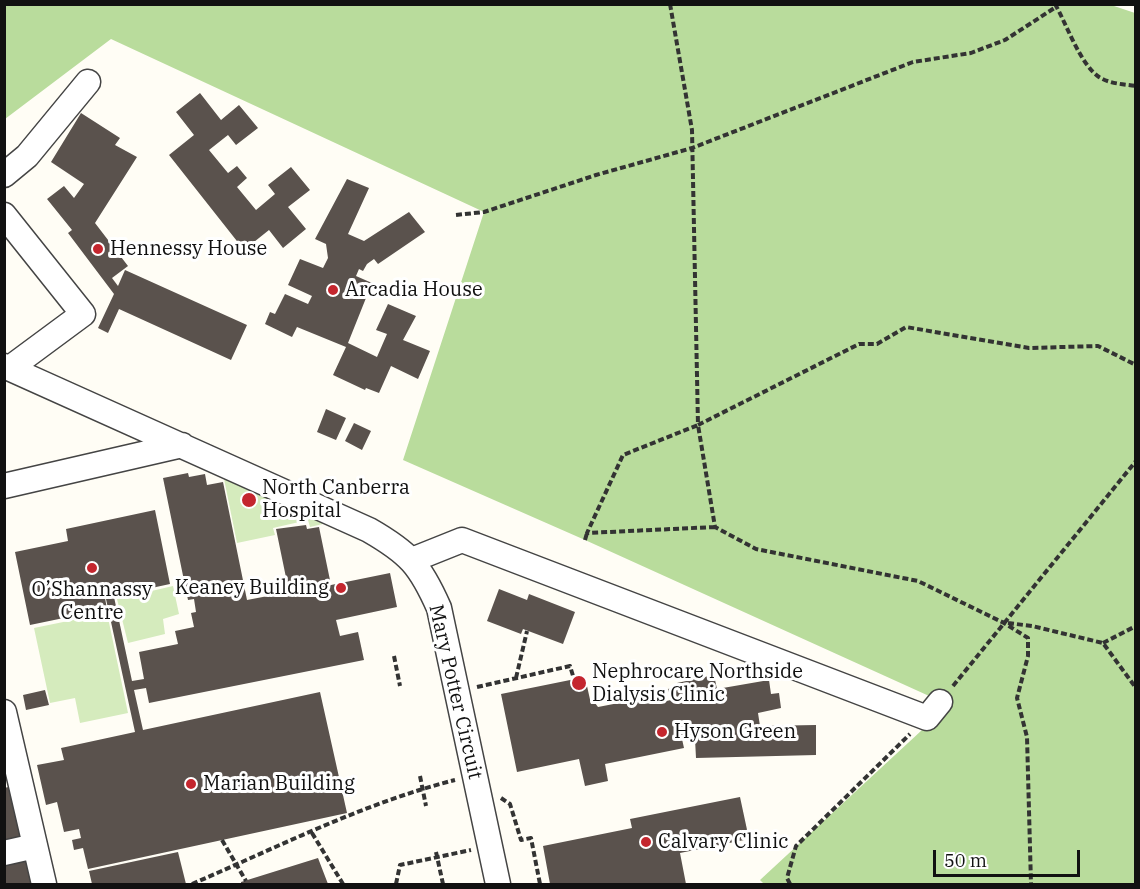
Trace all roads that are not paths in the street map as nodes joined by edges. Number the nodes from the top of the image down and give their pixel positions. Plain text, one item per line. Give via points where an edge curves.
1 (88, 82) dead end
2 (4, 175) edge
3 (4, 215) edge
4 (7, 367) edge
5 (139, 426) junction
6 (182, 445) junction
7 (128, 458) junction
8 (4, 486) edge
9 (412, 560) junction
10 (933, 710) road end
11 (4, 712) edge
12 (35, 846) junction
13 (4, 853) edge
14 (44, 885) edge
15 (498, 885) edge

1 - 2 street via 27,156
3 - 4 street via 83,314
4 - 5 street, Mary Potter Circuit
5 - 6 street, Mary Potter Circuit
5 - 7 street
6 - 7 street
6 - 9 street, Mary Potter Circuit via 369,530
7 - 8 street
9 - 10 street via 462,540
9 - 15 street, Mary Potter Circuit via 439,608
11 - 12 street
12 - 13 street
12 - 14 street

